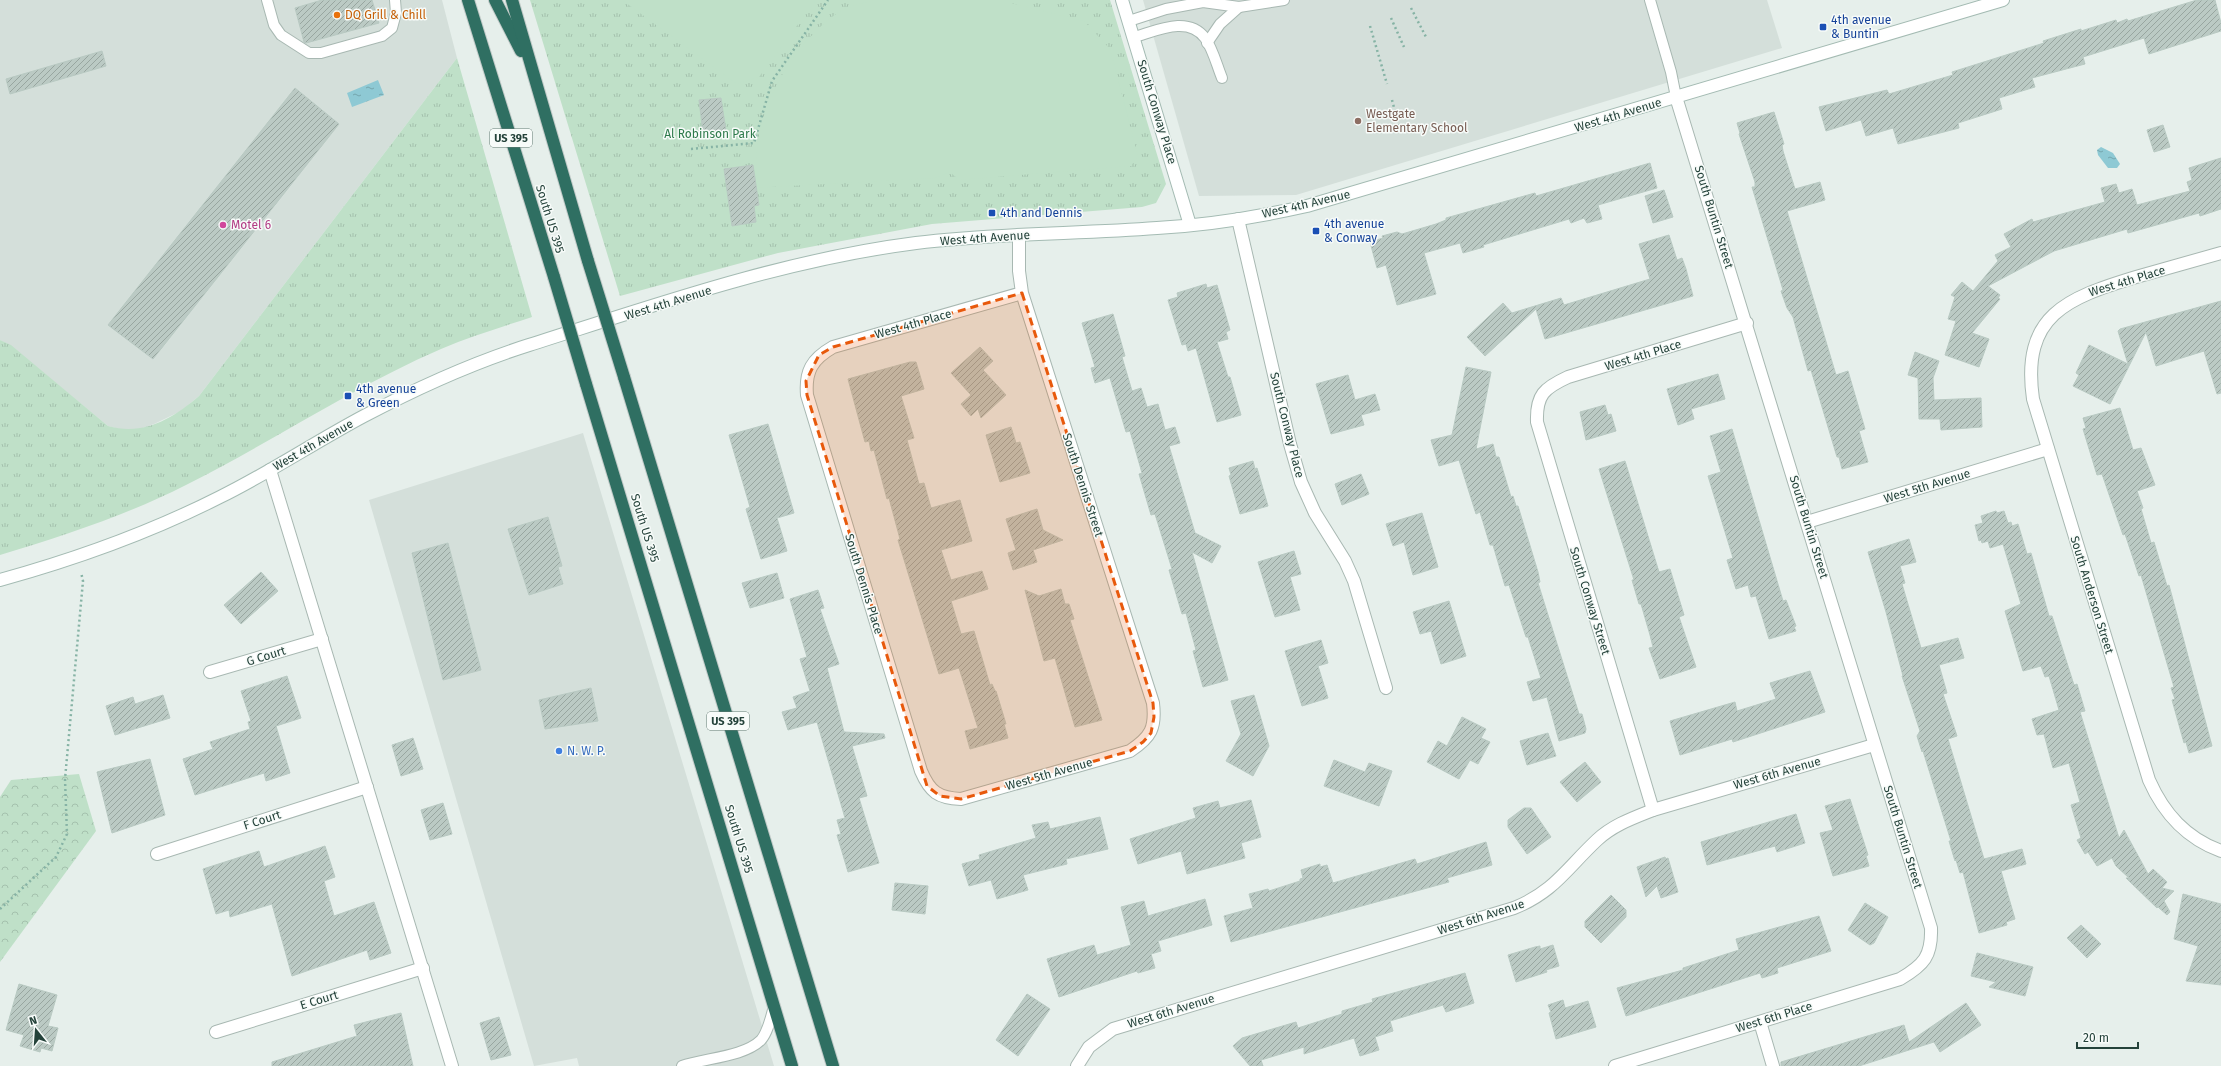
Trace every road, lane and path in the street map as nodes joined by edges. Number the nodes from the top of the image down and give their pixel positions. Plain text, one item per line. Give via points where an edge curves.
1 (267, 0) edge
2 (395, 0) edge
3 (468, 0) edge
4 (495, 0) edge
5 (512, 0) edge
6 (828, 0) edge
7 (1122, 0) edge
8 (1284, 0) edge
9 (1650, 0) edge
10 (2003, 0) edge
11 (1239, 7) junction
12 (1411, 8) dead end
13 (1391, 18) dead end
14 (1129, 21) junction
15 (1370, 26) dead end
16 (1134, 37) junction
17 (1426, 37) dead end
18 (1207, 43) junction
19 (1404, 47) dead end
20 (534, 77) junction
21 (1222, 78) dead end
22 (1387, 84) dead end
23 (1676, 97) junction
24 (1392, 100) dead end
25 (1400, 130) dead end
26 (691, 149) dead end
27 (1238, 219) junction
28 (1190, 225) junction
29 (1019, 235) junction
30 (2221, 253) edge
31 (1022, 293) junction
32 (1747, 324) junction
33 (2044, 326) joint
34 (811, 366) joint
35 (1542, 392) joint
36 (2048, 449) junction
37 (270, 470) junction
38 (1807, 522) junction
39 (78, 556) junction
40 (0, 580) edge
41 (322, 639) junction
42 (210, 672) dead end
43 (1386, 688) dead end
44 (1151, 733) joint
45 (1874, 745) junction
46 (367, 787) junction
47 (940, 796) joint
48 (1653, 810) junction
49 (2221, 852) edge
50 (157, 854) dead end
51 (0, 909) edge
52 (1927, 958) joint
53 (423, 968) junction
54 (774, 1006) junction
55 (1760, 1022) junction
56 (216, 1032) dead end
57 (452, 1066) edge
58 (682, 1066) edge
59 (792, 1066) edge
60 (833, 1066) edge
61 (1077, 1066) edge
62 (1615, 1066) edge
63 (1773, 1066) edge

1 - 2 lane via 274,24 281,35 309,53 321,53 382,36 392,28 396,13
3 - 54 highway, South US 395 / US 395, bridge
4 - 20 highway
5 - 20 highway, South US 395 / US 395
6 - 26 path via 772,81 754,143
7 - 14 street, South Conway Place
8 - 11 lane
9 - 23 lane
10 - 23 street, West 4th Avenue
11 - 14 lane via 1203,2 1166,9
11 - 18 lane via 1220,24
12 - 17 path
13 - 19 path
14 - 16 street, South Conway Place
15 - 22 path
16 - 18 lane via 1174,25 1193,27
16 - 28 street, South Conway Place
18 - 21 lane
20 - 60 highway, South US 395 / US 395, bridge
23 - 27 street, West 4th Avenue via 1346,196
23 - 32 street, South Buntin Street
24 - 25 path
27 - 28 street, West 4th Avenue
27 - 43 street, South Conway Place via 1301,482 1354,581
28 - 29 street, West 4th Avenue
29 - 31 street, South Dennis Street
29 - 37 street, West 4th Avenue via 915,243 790,267 525,347 420,388
30 - 33 street, West 4th Place via 2100,288 2075,298
31 - 34 street, West 4th Place via 833,347 819,355
31 - 44 street, South Dennis Street via 1153,703
32 - 35 street, West 4th Place via 1568,378
32 - 38 street, South Buntin Street
33 - 36 street, South Anderson Street via 2032,353 2029,375 2032,399
34 - 47 street, South Dennis Place via 806,381 807,395 921,771 927,786
35 - 48 street, South Conway Street via 1536,408 1537,422
36 - 38 street, West 5th Avenue
36 - 49 street, South Anderson Street via 2149,780 2159,803 2187,833 2204,845
37 - 39 street, West 4th Avenue via 189,512
37 - 41 street
38 - 45 street, South Buntin Street
39 - 40 street, West 4th Avenue
39 - 51 path via 83,580 65,778 67,834 56,857
41 - 42 street, G Court
41 - 46 street
44 - 47 street, West 5th Avenue via 1144,742 1130,751 961,799
45 - 48 street, West 6th Avenue
45 - 52 street, South Buntin Street via 1931,928 1932,944
46 - 50 street, F Court
46 - 53 street
48 - 61 street, West 6th Avenue via 1612,828 1597,840 1563,877 1531,901 1113,1029 1089,1047
52 - 55 street, West 6th Place via 1915,970 1900,979
53 - 56 street, E Court
53 - 57 street
54 - 58 lane via 767,1030 761,1040 748,1048 722,1057
54 - 59 highway, South US 395 / US 395
55 - 62 street, West 6th Place
55 - 63 street

